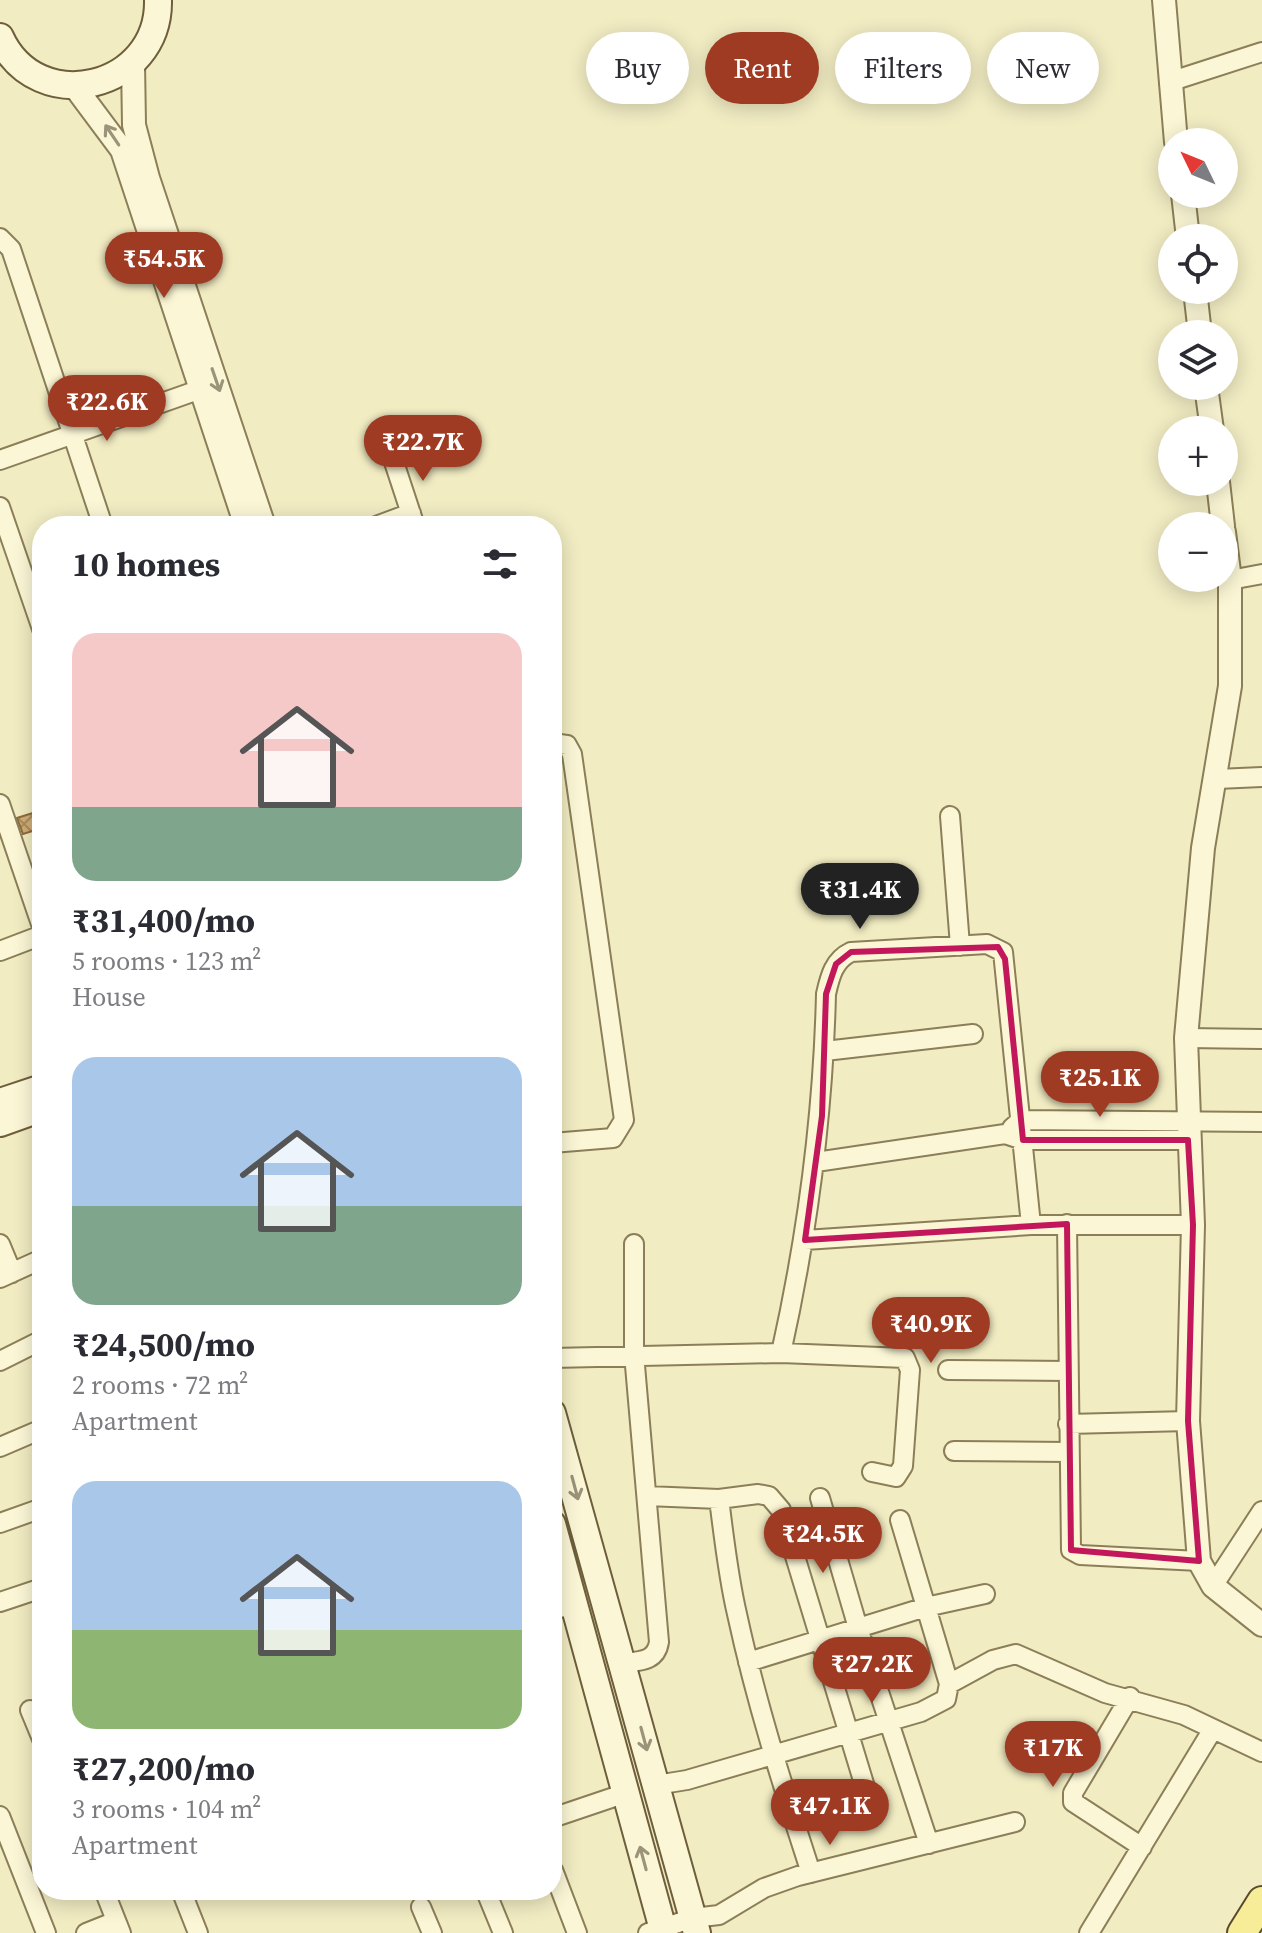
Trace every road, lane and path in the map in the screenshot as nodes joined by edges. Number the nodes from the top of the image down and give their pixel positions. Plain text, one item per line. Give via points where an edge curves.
1 (177, 0) edge
2 (1164, 0) edge
3 (157, 9) edge
4 (3, 47) edge
5 (1262, 52) edge
6 (133, 63) junction
7 (1169, 82) junction
8 (75, 87) junction
9 (1174, 128) edge
10 (0, 238) edge
11 (201, 389) junction
12 (73, 432) junction
13 (391, 453) dead end
14 (0, 460) edge
15 (0, 507) edge
16 (100, 516) edge
17 (243, 516) edge
18 (261, 516) edge
19 (412, 516) edge
20 (1262, 574) edge
21 (1238, 578) edge
22 (1230, 592) edge
23 (32, 600) edge
24 (562, 744) edge
25 (1262, 777) edge
26 (1217, 779) junction
27 (0, 804) edge
28 (950, 816) dead end
29 (32, 898) edge
30 (32, 939) edge
31 (960, 946) junction
32 (0, 951) edge
33 (973, 1034) dead end
34 (1186, 1038) junction
35 (1262, 1039) edge
36 (825, 1051) junction
37 (32, 1091) edge
38 (0, 1102) edge
39 (32, 1112) edge
40 (1021, 1120) junction
41 (1262, 1122) edge
42 (0, 1123) edge
43 (1187, 1130) junction
44 (1014, 1137) junction
45 (562, 1142) edge
46 (816, 1162) junction
47 (1067, 1224) junction
48 (1031, 1225) junction
49 (1193, 1225) junction
50 (805, 1240) junction
51 (0, 1244) edge
52 (634, 1244) dead end
53 (32, 1264) edge
54 (6, 1276) edge
55 (32, 1345) edge
56 (634, 1354) junction
57 (775, 1354) junction
58 (562, 1358) edge
59 (0, 1361) edge
60 (948, 1370) dead end
61 (1068, 1371) junction
62 (1188, 1421) junction
63 (1068, 1424) junction
64 (32, 1433) edge
65 (0, 1447) edge
66 (562, 1448) edge
67 (954, 1451) dead end
68 (1068, 1452) junction
69 (872, 1472) dead end
70 (647, 1496) junction
71 (820, 1498) dead end
72 (719, 1499) junction
73 (1262, 1511) edge
74 (32, 1512) edge
75 (900, 1520) dead end
76 (0, 1523) edge
77 (1199, 1561) junction
78 (1213, 1586) junction
79 (32, 1591) edge
80 (985, 1594) dead end
81 (0, 1602) edge
82 (563, 1607) edge
83 (926, 1607) junction
84 (1262, 1625) edge
85 (858, 1628) junction
86 (821, 1640) junction
87 (748, 1662) junction
88 (623, 1663) junction
89 (949, 1684) junction
90 (1130, 1697) junction
91 (30, 1710) dead end
92 (32, 1715) edge
93 (890, 1721) junction
94 (1213, 1729) junction
95 (850, 1733) junction
96 (1262, 1752) edge
97 (772, 1754) junction
98 (656, 1785) junction
99 (626, 1793) junction
100 (872, 1810) dead end
101 (562, 1815) edge
102 (0, 1816) edge
103 (1015, 1822) dead end
104 (929, 1844) junction
105 (1142, 1847) junction
106 (811, 1873) junction
107 (562, 1894) edge
108 (32, 1897) edge
109 (33, 1900) edge
110 (108, 1900) edge
111 (185, 1900) edge
112 (489, 1900) edge
113 (1262, 1901) edge
114 (421, 1907) dead end
115 (695, 1926) edge
116 (119, 1927) edge
117 (658, 1931) edge
118 (46, 1933) edge
119 (86, 1933) edge
120 (198, 1933) edge
121 (432, 1933) edge
122 (503, 1933) edge
123 (577, 1933) edge
124 (1089, 1933) edge
125 (1242, 1933) edge

1 - 3 main road
2 - 7 street
3 - 6 main road via 149,42
4 - 8 main road via 37,78
5 - 7 street
6 - 8 main road via 112,78
6 -> 18 street via 134,125 148,178
7 - 9 street
11 -> 8 street via 122,150
10 - 12 street via 11,249
11 - 12 street
11 - 17 street
12 - 14 street
12 - 16 street
13 - 19 street
15 - 23 street
20 - 21 street
22 - 26 street via 1230,686
24 - 45 street via 572,754 624,1120 613,1138
25 - 26 street
26 - 34 street via 1203,848
27 - 29 street
28 - 31 street
30 - 32 street
31 - 36 street via 843,956 826,994
31 - 40 street via 987,944 1003,952
33 - 36 street
34 - 35 street
34 - 43 street
36 - 46 street
37 - 38 main road
39 - 42 main road
40 - 43 street
40 - 44 street
41 - 43 street
43 - 44 street
43 - 49 street
44 - 46 street
44 - 48 street
46 - 50 street
47 - 48 street
47 - 49 street
47 - 61 street
48 - 50 street
49 - 62 street
50 - 57 street
51 - 54 street
52 - 56 street
53 - 54 street
55 - 59 street
56 - 57 street
56 - 58 street
56 - 70 street
57 - 69 street via 897,1356 908,1361 902,1472 896,1477
60 - 61 street
61 - 63 street
62 - 63 street
62 - 77 street
63 - 68 street
64 - 65 street
66 -> 88 main road
67 - 68 street
68 - 77 street via 1068,1538 1074,1554
70 - 72 street
70 - 88 street via 658,1648 647,1659
71 - 85 street
72 - 86 street via 758,1494 775,1501
72 - 87 street
73 - 78 street
74 - 76 street
75 - 83 street
77 - 78 street
78 - 84 street
79 - 81 street
80 - 83 street
82 - 99 main road
83 - 85 street
83 - 89 street
85 - 86 street
85 - 93 street
86 - 87 street
86 - 95 street
87 - 97 street
88 -> 98 main road
89 - 90 street via 1007,1655 1029,1658 1105,1693
89 - 93 street via 942,1704
90 - 94 street
90 - 105 street via 1073,1793 1073,1802
91 - 92 street
93 - 95 street
93 - 104 street
94 - 96 street
94 - 105 street
95 - 97 street
95 - 100 street
97 - 98 street
97 - 106 street
98 - 115 main road
99 - 101 street
117 -> 99 main road
102 - 108 street
103 - 104 street
104 - 106 street
105 - 124 street
106 - 115 street via 764,1888
107 - 123 street
109 - 118 street
110 - 116 street
111 - 120 street
112 - 122 street
113 - 125 main road
114 - 121 street
115 - 117 street
116 - 119 street

